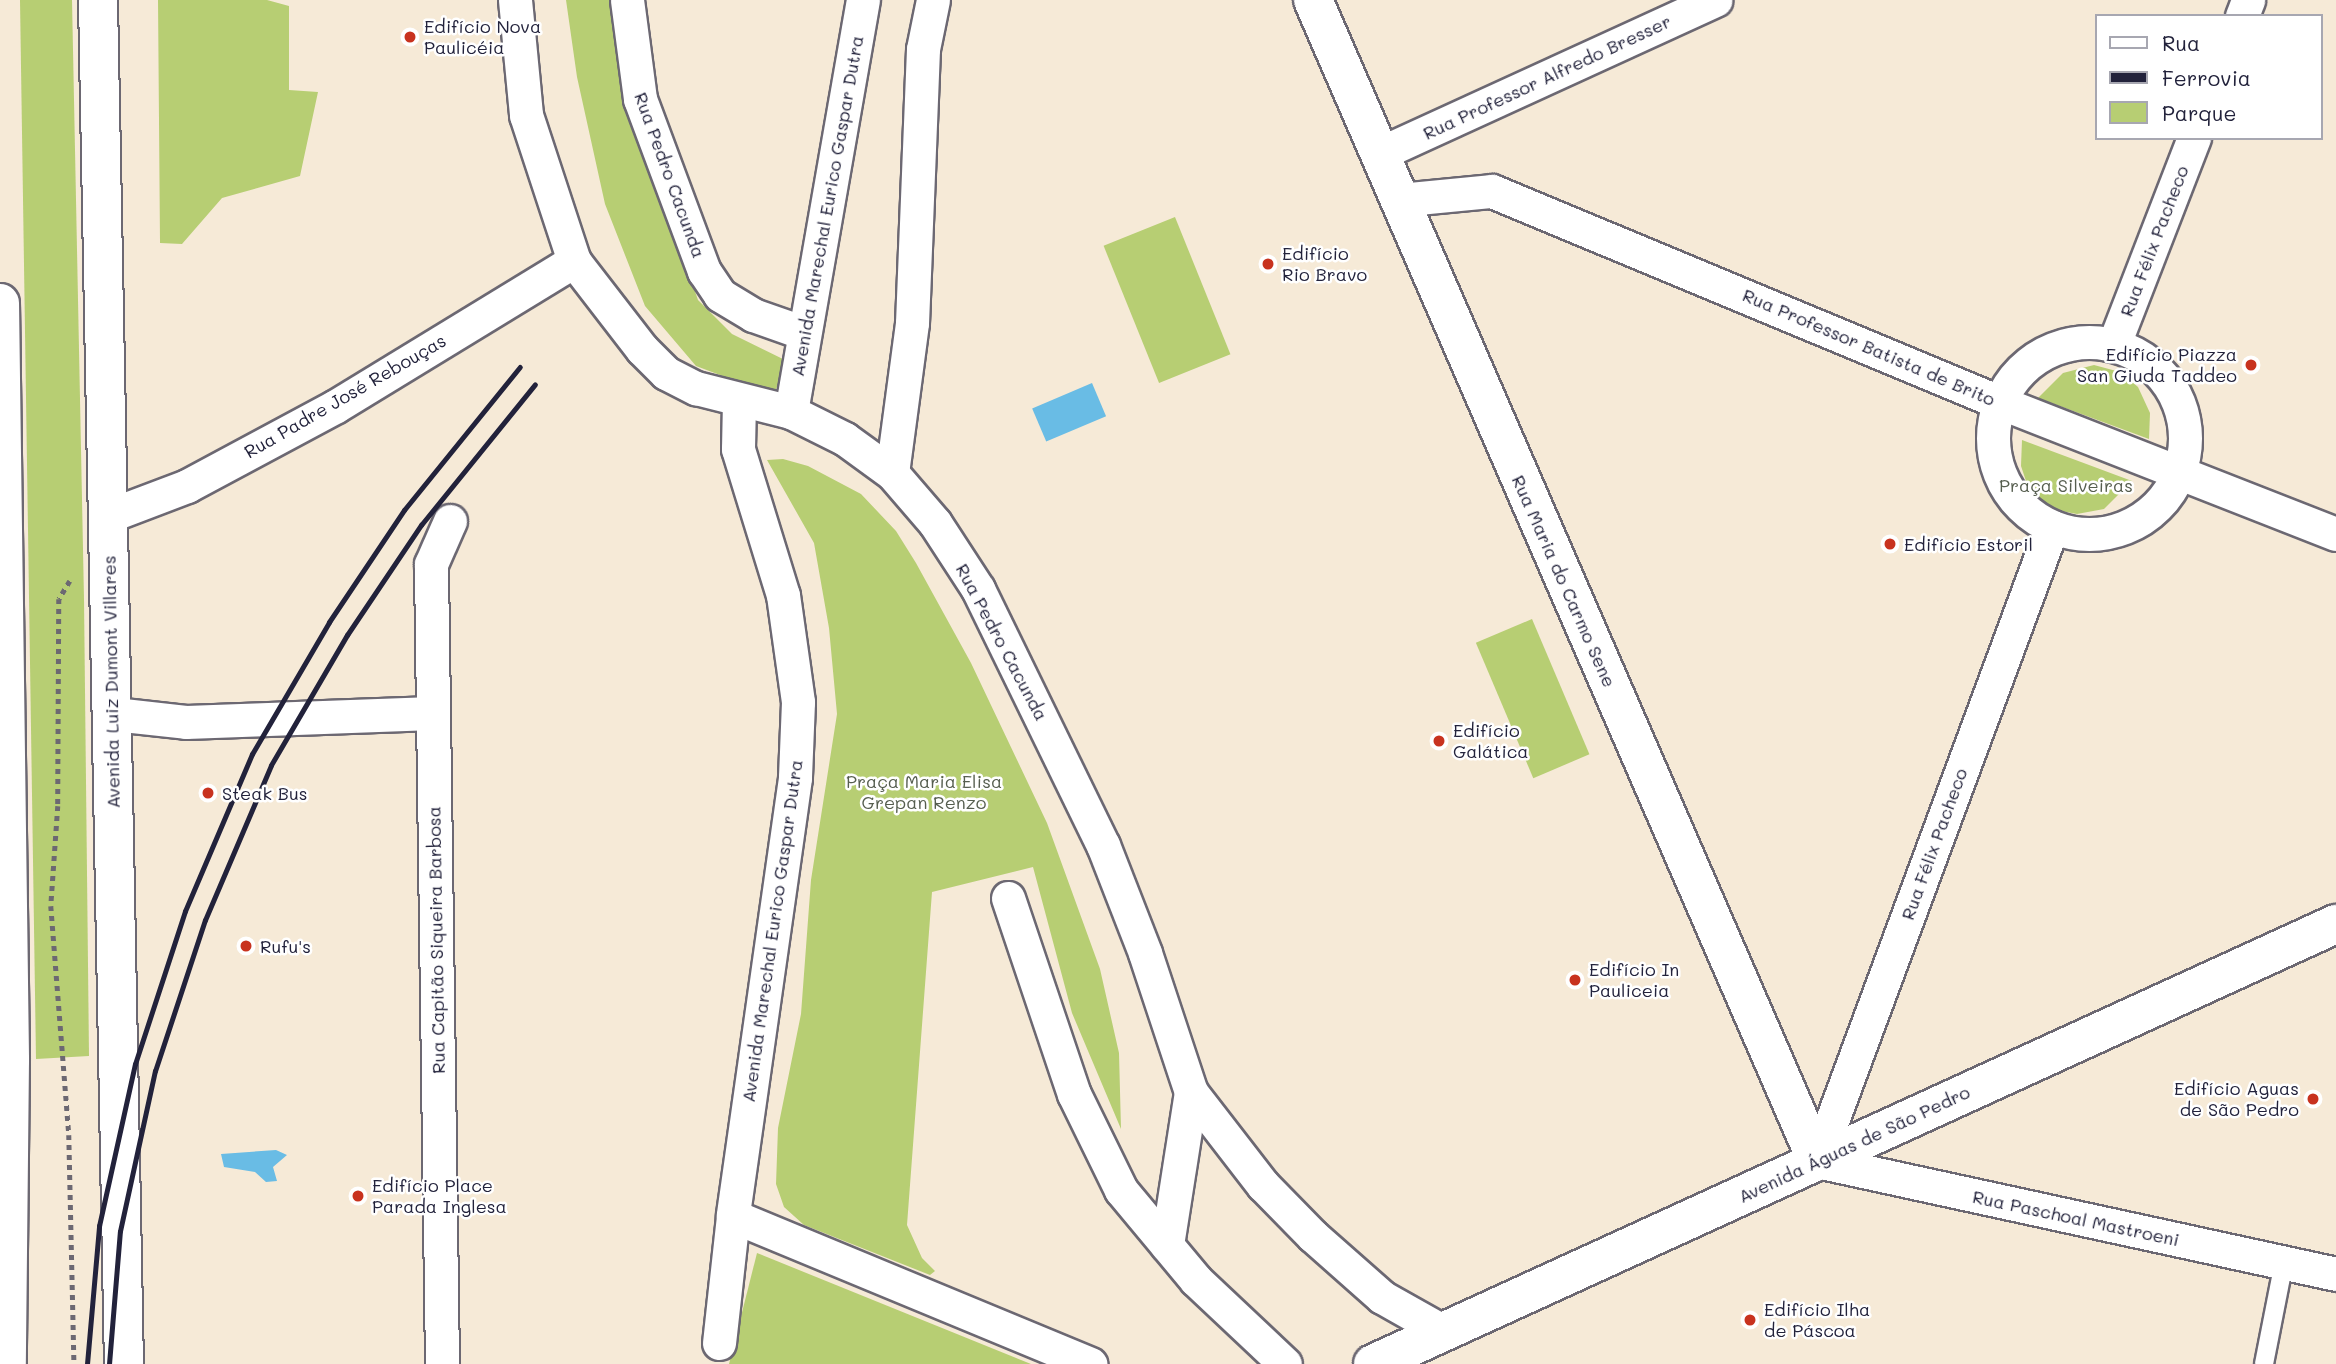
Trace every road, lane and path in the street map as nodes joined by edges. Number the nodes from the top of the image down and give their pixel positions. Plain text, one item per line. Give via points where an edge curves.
1 (98, 0) edge
2 (515, 0) edge
3 (627, 0) edge
4 (863, 0) edge
5 (933, 0) edge
6 (1313, 0) edge
7 (1715, 0) edge
8 (2193, 140) edge
9 (1379, 154) junction
10 (1398, 200) junction
11 (574, 261) junction
12 (0, 303) edge
13 (804, 333) junction
14 (2114, 344) junction
15 (1, 389) edge
16 (739, 401) junction
17 (1998, 402) junction
18 (792, 412) junction
19 (2180, 472) junction
20 (892, 473) junction
21 (108, 516) junction
22 (450, 521) dead end
23 (2052, 527) junction
24 (2336, 534) edge
25 (73, 575) dead end
26 (433, 713) junction
27 (114, 714) junction
28 (1009, 898) dead end
29 (2336, 924) edge
30 (1191, 1093) junction
31 (1817, 1161) junction
32 (733, 1216) junction
33 (1167, 1245) junction
34 (2284, 1262) junction
35 (2336, 1274) edge
36 (1441, 1331) junction
37 (719, 1343) dead end
38 (7, 1348) edge
39 (28, 1364) edge
40 (74, 1364) edge
41 (124, 1364) edge
42 (442, 1364) edge
43 (1091, 1364) edge
44 (1284, 1364) edge
45 (1373, 1364) edge
46 (2264, 1364) edge

1 - 21 main road, Avenida Luiz Dumont Villares
2 - 11 street, Rua Pedro Cacunda via 526,115
3 - 13 street, Rua Pedro Cacunda via 640,99 704,271 720,295 753,315
4 - 13 street, Avenida Marechal Eurico Gaspar Dutra
5 - 20 street via 923,49 912,323
6 - 9 main road, Rua Maria do Carmo Sene
7 - 9 street, Rua Professor Alfredo Bresser
8 - 14 street, Rua Félix Pacheco
9 - 10 main road, Rua Maria do Carmo Sene
10 - 17 street, Rua Professor Batista de Brito via 1492,191
10 - 31 main road, Rua Maria do Carmo Sene
11 - 16 street, Rua Pedro Cacunda via 666,373
11 - 21 street, Rua Padre José Rebouças via 324,412 187,486
12 - 15 main road
13 - 18 street, Avenida Marechal Eurico Gaspar Dutra
14 - 17 street via 2086,341 2058,346 2033,359 2013,378
14 - 19 street via 2144,358 2172,389 2182,408 2186,440
15 - 38 main road via 10,1060
16 - 18 street, Rua Pedro Cacunda
16 - 32 street, Avenida Marechal Eurico Gaspar Dutra via 738,449 783,595 798,702 796,778
17 - 19 street, Rua Professor Batista de Brito
17 - 23 street via 1992,432 1994,462 2006,489 2026,512
18 - 20 street, Rua Pedro Cacunda via 845,439
19 - 23 street via 2164,498 2141,519 2113,531 2082,534
19 - 24 street, Rua Professor Batista de Brito
20 - 30 street, Rua Pedro Cacunda via 935,523 978,589 1042,714 1103,845 1146,953
21 - 27 main road, Avenida Luiz Dumont Villares
22 - 26 street, Rua Capitão Siqueira Barbosa via 431,564
23 - 31 street, Rua Félix Pacheco
25 - 40 path via 59,599 58,806 51,906 69,1135
26 - 27 street via 186,722
26 - 42 street, Rua Capitão Siqueira Barbosa
27 - 41 main road, Avenida Luiz Dumont Villares via 115,1054
28 - 33 street via 1074,1094 1121,1190
29 - 31 main road, Avenida Águas de São Pedro
30 - 33 street, Rua Pedro Cacunda
30 - 36 street, Rua Pedro Cacunda via 1263,1185 1313,1236 1382,1297
31 - 34 street, Rua Paschoal Mastroeni
31 - 36 main road, Avenida Águas de São Pedro
32 - 37 street, Avenida Marechal Eurico Gaspar Dutra
32 - 43 street
33 - 44 street via 1196,1280
34 - 35 street, Rua Paschoal Mastroeni
34 - 46 lane
36 - 45 main road, Avenida Águas de São Pedro
38 - 39 main road

